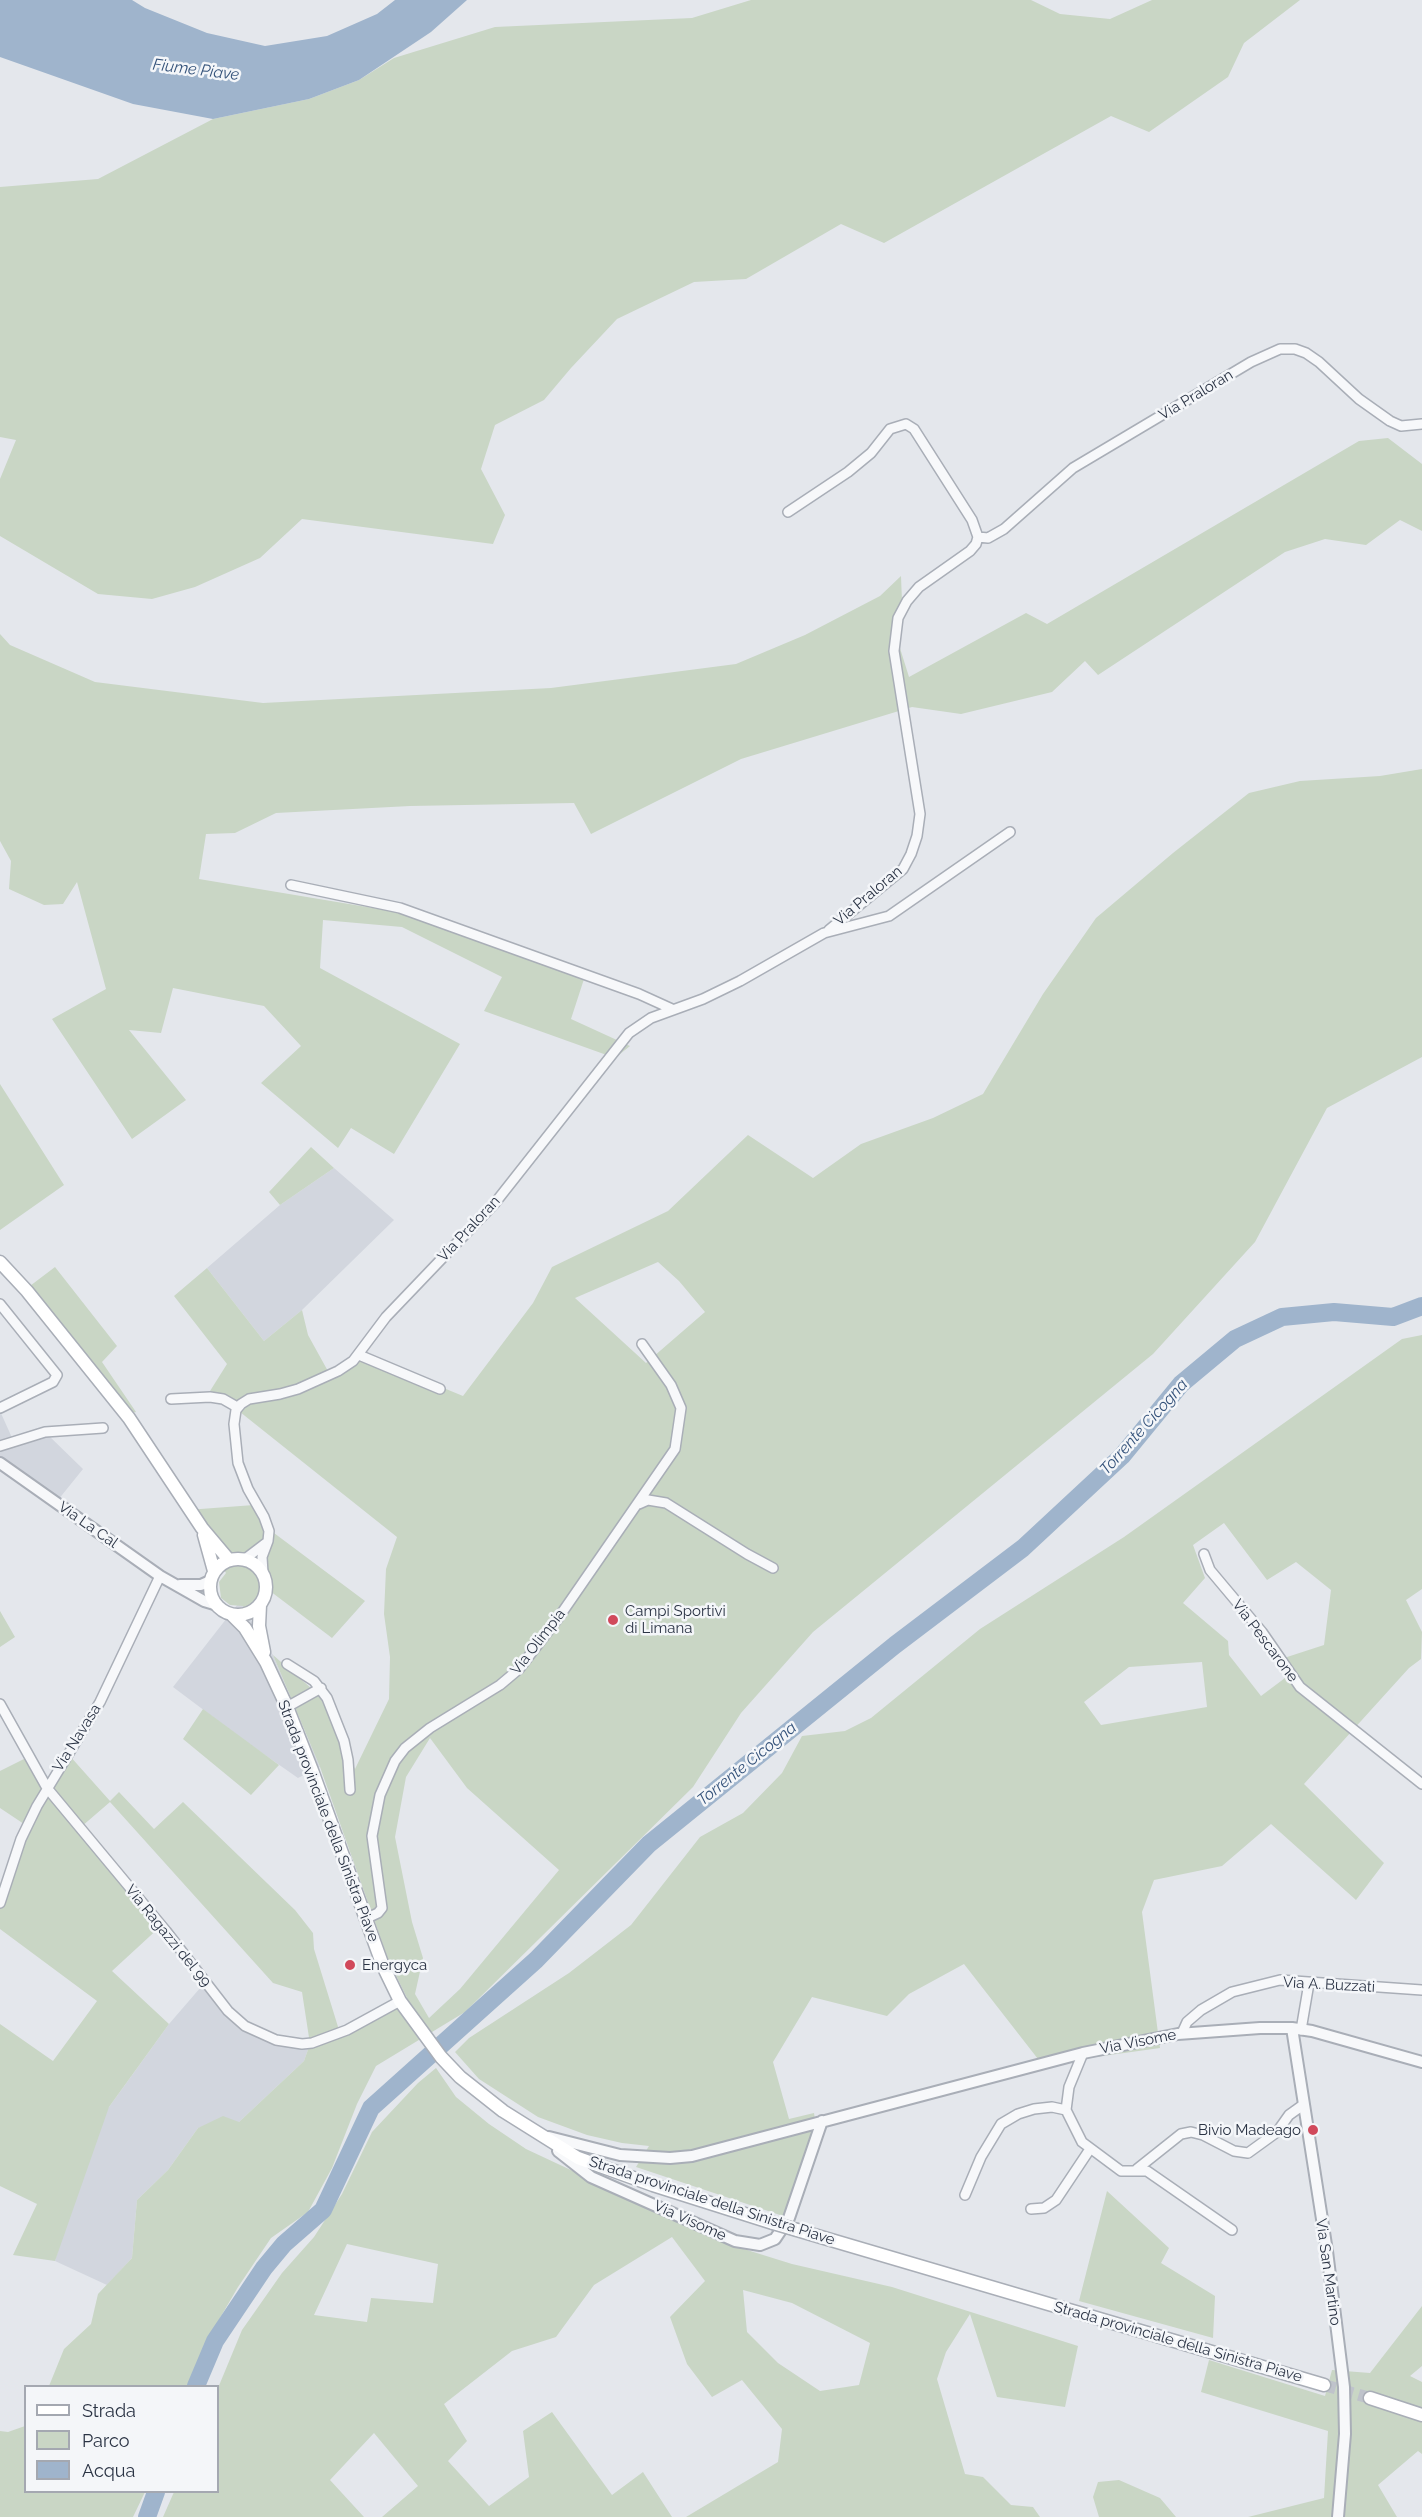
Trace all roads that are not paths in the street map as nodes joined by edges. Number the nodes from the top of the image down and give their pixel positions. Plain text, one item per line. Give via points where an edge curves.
1 (1422, 424) edge
2 (788, 512) dead end
3 (978, 537) junction
4 (1010, 832) dead end
5 (291, 885) dead end
6 (824, 933) junction
7 (672, 1009) junction
8 (0, 1262) edge
9 (0, 1304) edge
10 (642, 1344) dead end
11 (359, 1355) junction
12 (440, 1389) dead end
13 (171, 1399) dead end
14 (237, 1407) junction
15 (0, 1408) edge
16 (103, 1428) dead end
17 (0, 1446) edge
18 (0, 1463) edge
19 (638, 1504) junction
20 (202, 1528) junction
21 (268, 1541) junction
22 (1204, 1554) dead end
23 (245, 1559) junction
24 (229, 1560) junction
25 (773, 1568) dead end
26 (263, 1573) junction
27 (160, 1576) junction
28 (212, 1576) junction
29 (177, 1584) junction
30 (214, 1604) junction
31 (260, 1605) junction
32 (232, 1615) junction
33 (266, 1662) junction
34 (287, 1664) dead end
35 (321, 1688) junction
36 (0, 1704) edge
37 (287, 1707) junction
38 (3, 1716) edge
39 (1422, 1784) edge
40 (46, 1788) junction
41 (350, 1790) dead end
42 (0, 1903) edge
43 (365, 1919) junction
44 (1309, 1983) junction
45 (1422, 1990) edge
46 (400, 2001) junction
47 (1296, 2029) junction
48 (1182, 2033) junction
49 (1083, 2053) junction
50 (1422, 2062) edge
51 (1303, 2105) junction
52 (1066, 2110) junction
53 (822, 2121) junction
54 (537, 2134) junction
55 (1090, 2149) junction
56 (1137, 2169) junction
57 (965, 2195) dead end
58 (1031, 2209) dead end
59 (1232, 2230) dead end
60 (1324, 2385) tunnel mouth
61 (1370, 2398) tunnel mouth
62 (1422, 2415) edge
63 (1338, 2517) edge

1 - 3 street, Via Praloran via 1401,426 1390,421 1306,353 1280,349 1251,362 1073,468 1004,529 988,538
2 - 3 street via 848,472 890,429 906,424 914,429 972,520
3 - 6 street, Via Praloran via 970,551 919,587 897,618 894,651 920,814 911,854 903,869
4 - 6 street, Via Praloran via 889,916
5 - 7 street via 400,908
6 - 7 street, Via Praloran via 740,981
7 - 11 street, Via Praloran via 629,1033 495,1203 386,1317
8 - 20 main road via 129,1418
9 - 15 street via 57,1375 54,1382
10 - 19 street via 672,1385 681,1408 675,1449
11 - 12 street
11 - 14 street, Via Praloran via 339,1371 307,1385 249,1399
13 - 14 street via 210,1397
14 - 21 street via 234,1430 238,1463 266,1521
16 - 17 street via 45,1432
18 - 27 street, Via La Cal
19 - 25 street via 648,1500 666,1503
19 - 43 street, Via Olimpia via 519,1669 430,1728 395,1761 380,1795 372,1836 382,1908
20 - 24 main road
20 - 28 main road via 210,1551
21 - 23 street
21 - 26 street via 262,1557
22 - 39 street, Via Pescarone via 1210,1570 1262,1632 1300,1687
23 - 24 main road
23 - 26 main road
24 - 28 main road via 220,1564
26 - 31 main road via 266,1590
27 - 29 street, Via La Cal
27 - 40 street, Via Navasa via 100,1702
28 - 29 street, Via La Cal via 189,1587
28 - 30 main road via 209,1589
29 - 30 street, Via La Cal
30 - 32 main road
31 - 32 main road via 252,1612
31 - 33 main road via 259,1626
32 - 33 main road
33 - 37 main road, Strada provinciale della Sinistra Piave
34 - 35 street
35 - 37 street
35 - 41 street via 344,1741
36 - 38 street, Via Ragazzi del 99
37 - 43 main road, Strada provinciale della Sinistra Piave
38 - 40 street, Via Ragazzi del 99
40 - 42 street, Via Navasa via 21,1839
40 - 46 street, Via Ragazzi del 99 via 228,2011 255,2032 276,2040 312,2043 347,2030
43 - 46 main road, Strada provinciale della Sinistra Piave
44 - 45 street, Via A. Buzzati
44 - 47 street
44 - 48 street, Via A. Buzzati via 1281,1980 1232,1992 1200,2010
46 - 54 main road, Strada provinciale della Sinistra Piave via 419,2030 460,2077
47 - 48 street, Via Visome
47 - 50 street, Via Visome
47 - 51 street, Via San Martino
48 - 49 street, Via Visome
49 - 52 street via 1069,2087
49 - 53 street, Via Visome
51 - 56 street via 1289,2115 1277,2132 1248,2153 1234,2151 1203,2135 1181,2134
51 - 63 street, Via San Martino via 1344,2387 1345,2434
52 - 55 street via 1082,2142
52 - 57 street via 1034,2109 1001,2124
53 - 54 street, Via Visome via 723,2150 670,2158 620,2155
53 - 54 street, Via Visome via 789,2218 775,2239 760,2245 735,2241 591,2177
54 - 60 main road, Strada provinciale della Sinistra Piave, bridge via 578,2158 652,2185
55 - 56 street via 1121,2171
55 - 58 street via 1056,2200 1044,2208
56 - 59 street via 1147,2171
61 - 62 main road

